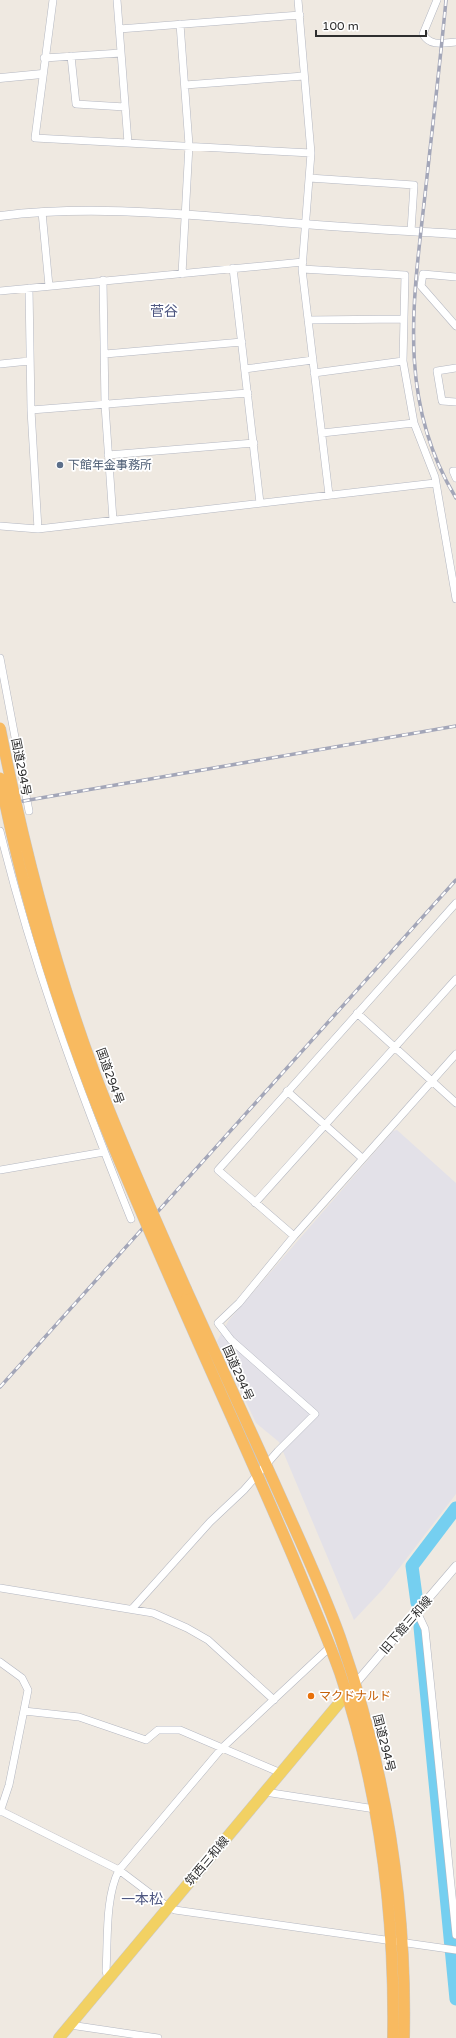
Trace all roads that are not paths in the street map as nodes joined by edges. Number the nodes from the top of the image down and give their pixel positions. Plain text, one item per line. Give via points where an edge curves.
1 (53, 0) edge
2 (116, 0) edge
3 (298, 0) edge
4 (437, 0) edge
5 (300, 15) junction
6 (180, 24) junction
7 (119, 29) junction
8 (456, 42) edge
9 (121, 53) junction
10 (71, 56) junction
11 (44, 58) junction
12 (42, 74) junction
13 (304, 76) junction
14 (0, 78) edge
15 (184, 85) junction
16 (125, 107) junction
17 (128, 143) junction
18 (189, 145) junction
19 (311, 153) junction
20 (309, 178) junction
21 (42, 212) junction
22 (186, 215) junction
23 (0, 216) edge
24 (306, 224) junction
25 (411, 231) junction
26 (456, 234) edge
27 (303, 265) junction
28 (233, 268) junction
29 (182, 274) junction
30 (456, 277) edge
31 (103, 280) junction
32 (49, 286) junction
33 (29, 288) junction
34 (0, 290) edge
35 (308, 320) junction
36 (403, 320) junction
37 (456, 326) edge
38 (242, 342) junction
39 (105, 354) junction
40 (313, 360) junction
41 (29, 361) junction
42 (403, 361) junction
43 (0, 364) edge
44 (245, 368) junction
45 (456, 368) edge
46 (314, 373) junction
47 (248, 394) junction
48 (456, 402) edge
49 (105, 405) junction
50 (31, 410) junction
51 (414, 423) junction
52 (322, 433) junction
53 (254, 443) junction
54 (108, 455) junction
55 (456, 470) edge
56 (456, 478) edge
57 (435, 483) junction
58 (329, 495) junction
59 (260, 503) junction
60 (113, 520) junction
61 (0, 526) edge
62 (38, 530) junction
63 (456, 599) edge
64 (0, 658) edge
65 (0, 728) edge
66 (0, 778) edge
67 (29, 811) dead end
68 (0, 831) edge
69 (456, 904) edge
70 (456, 979) edge
71 (357, 1014) junction
72 (393, 1048) junction
73 (456, 1054) edge
74 (431, 1080) junction
75 (287, 1091) junction
76 (456, 1102) edge
77 (324, 1125) junction
78 (104, 1152) junction
79 (362, 1158) junction
80 (0, 1170) edge
81 (255, 1203) junction
82 (131, 1219) dead end
83 (294, 1236) junction
84 (182, 1291) junction
85 (266, 1465) junction
86 (257, 1474) junction
87 (456, 1566) edge
88 (0, 1588) edge
89 (132, 1609) junction
90 (417, 1612) junction
91 (330, 1647) junction
92 (0, 1662) edge
93 (355, 1684) junction
94 (347, 1695) junction
95 (274, 1700) junction
96 (24, 1711) junction
97 (222, 1748) junction
98 (281, 1773) junction
99 (265, 1792) junction
100 (375, 1809) junction
101 (0, 1811) edge
102 (119, 1870) junction
103 (168, 1907) junction
104 (456, 1935) edge
105 (391, 1941) junction
106 (403, 1943) junction
107 (456, 1950) edge
108 (108, 1979) junction
109 (70, 2025) junction
110 (59, 2038) edge
111 (158, 2038) edge
112 (393, 2038) edge
113 (404, 2038) edge

1 - 11 street
2 - 7 street
3 - 5 street
4 - 8 street via 424,34 425,38 435,43
5 - 6 street
5 - 13 street
6 - 7 street
6 - 15 street
7 - 9 street
9 - 10 street
9 - 16 street
10 - 11 street
10 - 16 street via 76,104
11 - 12 street
12 - 14 street
12 - 17 street via 35,138
13 - 15 street
13 - 19 street
15 - 18 street
16 - 17 street
17 - 18 street
18 - 19 street
18 - 22 street
19 - 20 street
20 - 24 street
20 - 25 street via 414,185
21 - 22 street via 85,210
21 - 23 street
21 - 32 street
22 - 24 street
22 - 29 street
24 - 25 street
24 - 27 street
25 - 26 street
27 - 28 street
27 - 35 street
27 - 36 street via 405,275
28 - 29 street
28 - 38 street
29 - 31 street
30 - 37 street via 423,274 420,286
31 - 32 street
31 - 39 street
32 - 33 street
33 - 34 street
33 - 41 street
35 - 36 street
35 - 40 street
36 - 42 street
38 - 39 street
38 - 44 street
39 - 49 street
40 - 44 street
40 - 46 street
41 - 43 street
41 - 50 street
42 - 46 street
42 - 51 street
44 - 47 street
45 - 48 street via 437,371 442,401
46 - 52 street
47 - 49 street
47 - 53 street
49 - 50 street
49 - 54 street
50 - 62 street
51 - 52 street
51 - 57 street
52 - 58 street
53 - 54 street
53 - 59 street
54 - 60 street
55 - 56 street via 452,471
57 - 58 street
57 - 63 street
58 - 59 street
59 - 60 street
60 - 62 street
61 - 62 street
64 - 67 street
65 - 84 highway, 国道294号, bridge via 33,879 73,1011 110,1113
66 - 84 highway, 国道294号, bridge via 25,881 64,1014 101,1116
68 - 78 street via 40,976
69 - 71 street
70 - 72 street
71 - 72 street
71 - 75 street
72 - 74 street
72 - 77 street
73 - 74 street
74 - 76 street
74 - 79 street
75 - 77 street
75 - 81 street via 218,1170
77 - 79 street
77 - 81 street
78 - 80 street
78 - 82 street
79 - 83 street
81 - 83 street
83 - 85 street via 239,1303 218,1323 231,1340 315,1414
84 - 85 highway, 国道294号
84 - 86 highway, 国道294号
85 - 86 street
85 - 93 highway, 国道294号 via 325,1599
86 - 89 street
86 - 91 highway, 国道294号
87 - 90 street, 旧下館三和線
88 - 89 street
89 - 95 street via 153,1613 208,1640
90 - 93 street, 旧下館三和線
90 - 104 street via 425,1629
91 - 94 highway, 国道294号
91 - 95 street
92 - 96 street via 22,1678 28,1690
93 - 94 main road, 筑西三和線
93 - 106 highway, 国道294号 via 377,1764 386,1810
94 - 98 main road, 筑西三和線
94 - 100 highway, 国道294号
95 - 97 street
96 - 97 street via 79,1717 146,1740 158,1730 180,1730
96 - 101 street
97 - 98 street
97 - 102 street
98 - 99 main road, 筑西三和線
99 - 100 street
99 - 103 main road, 筑西三和線
100 - 105 highway, 国道294号
101 - 102 street
102 - 103 street
102 - 108 street via 110,1898 106,1971
103 - 105 street
103 - 108 main road, 筑西三和線
105 - 106 street
105 - 112 highway, 国道294号
106 - 107 street
106 - 113 highway, 国道294号
108 - 109 main road, 筑西三和線
109 - 110 main road, 筑西三和線
109 - 111 street

